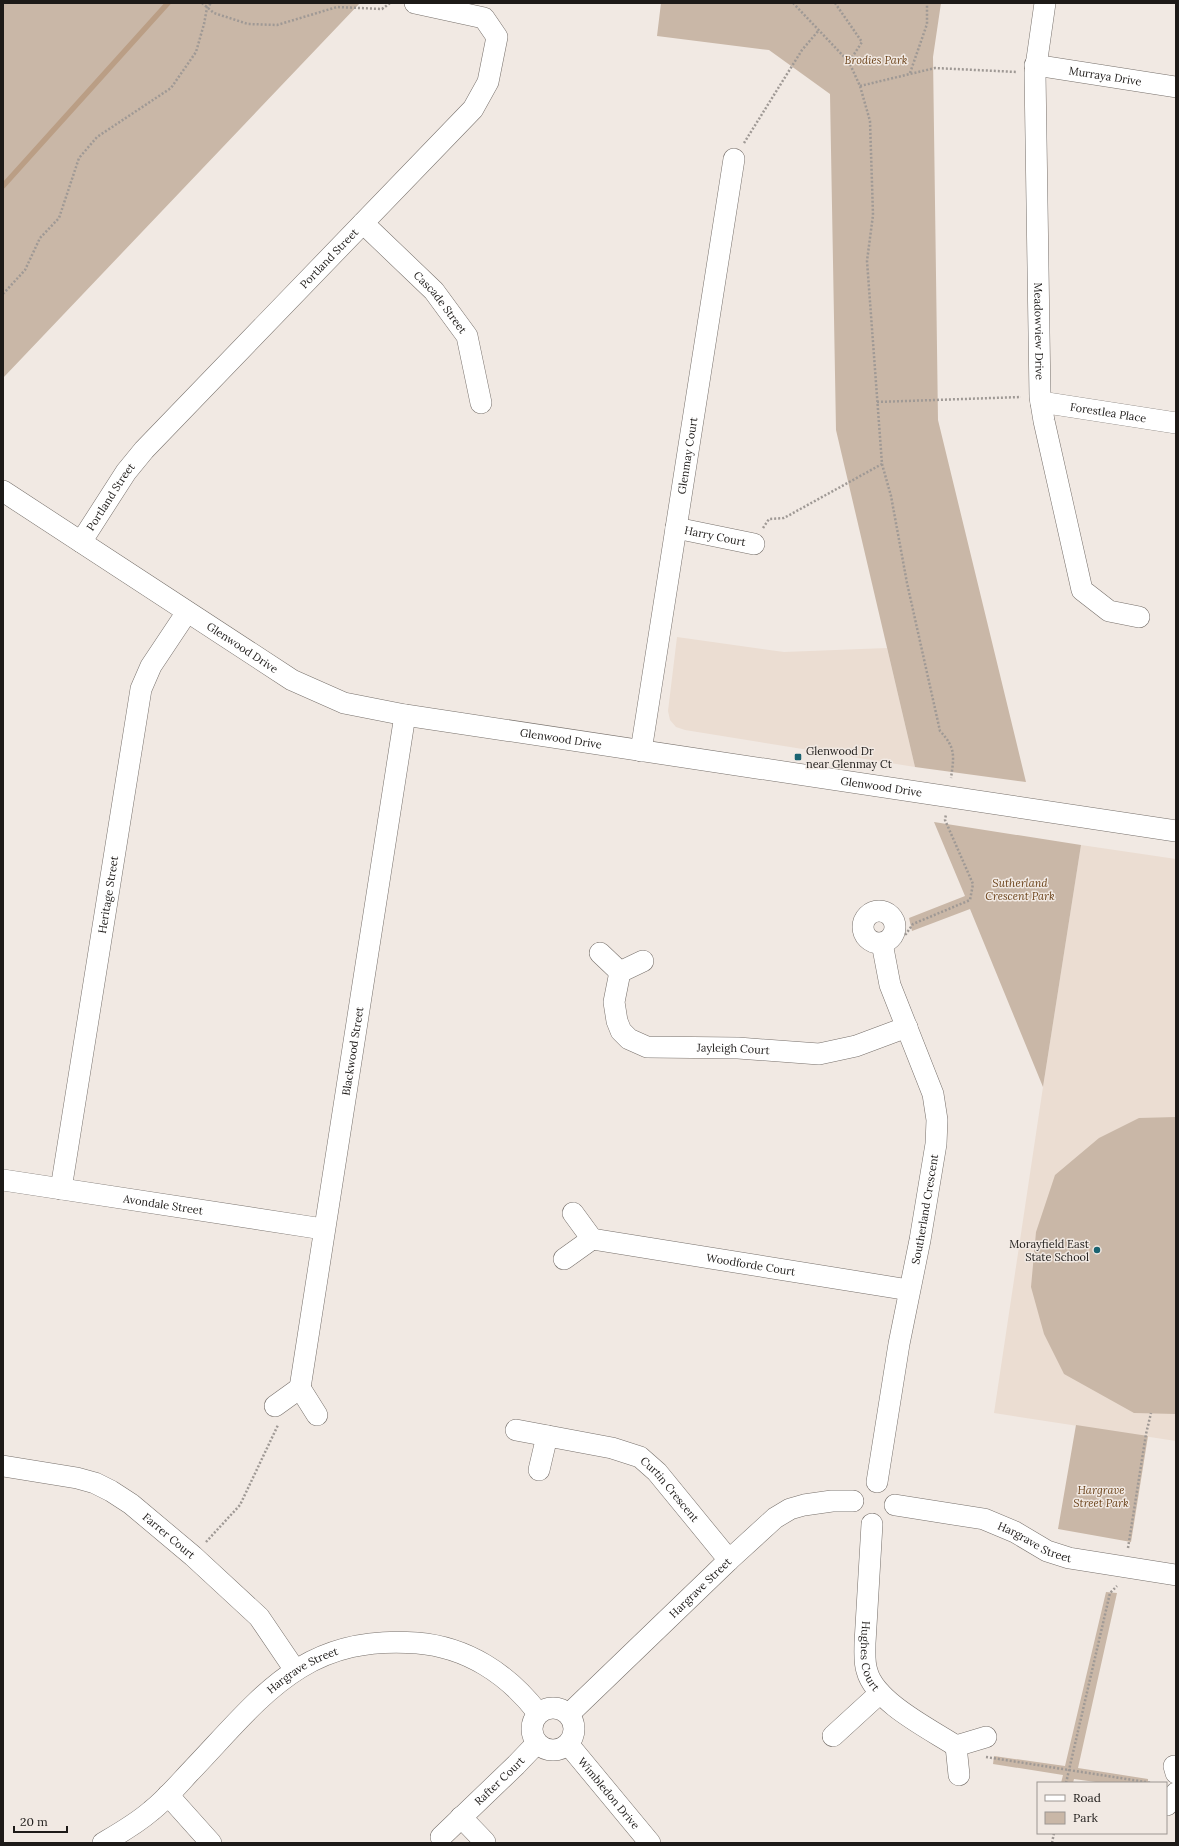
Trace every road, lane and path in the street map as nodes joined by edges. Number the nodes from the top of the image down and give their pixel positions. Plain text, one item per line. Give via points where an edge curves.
1 (202, 3) edge
2 (211, 3) edge
3 (390, 3) edge
4 (415, 3) edge
5 (793, 3) edge
6 (835, 3) edge
7 (927, 3) edge
8 (1045, 3) edge
9 (207, 8) junction
10 (819, 30) junction
11 (849, 62) junction
12 (1035, 69) junction
13 (910, 73) junction
14 (860, 86) junction
15 (1176, 87) edge
16 (734, 159) joint
17 (363, 223) junction
18 (3, 294) edge
19 (1041, 400) junction
20 (877, 402) junction
21 (481, 403) dead end
22 (1176, 423) edge
23 (882, 464) junction
24 (3, 491) edge
25 (676, 528) junction
26 (81, 542) junction
27 (754, 544) joint
28 (187, 612) junction
29 (1139, 617) dead end
30 (405, 715) junction
31 (640, 752) junction
32 (951, 780) dead end
33 (946, 814) dead end
34 (1176, 831) edge
35 (889, 937) joint
36 (600, 952) dead end
37 (643, 961) dead end
38 (620, 972) junction
39 (907, 1027) junction
40 (3, 1180) edge
41 (61, 1189) junction
42 (573, 1213) dead end
43 (323, 1229) junction
44 (592, 1239) junction
45 (564, 1259) dead end
46 (910, 1290) junction
47 (300, 1388) junction
48 (276, 1406) joint
49 (1151, 1413) dead end
50 (317, 1415) dead end
51 (516, 1430) dead end
52 (547, 1436) junction
53 (3, 1466) edge
54 (539, 1470) dead end
55 (877, 1482) junction
56 (853, 1501) junction
57 (895, 1505) junction
58 (872, 1524) junction
59 (1128, 1549) dead end
60 (193, 1556) junction
61 (729, 1560) junction
62 (1176, 1575) edge
63 (1119, 1585) dead end
64 (295, 1670) junction
65 (880, 1693) junction
66 (538, 1713) junction
67 (569, 1714) junction
68 (833, 1736) dead end
69 (986, 1737) dead end
70 (537, 1743) junction
71 (568, 1744) junction
72 (956, 1746) junction
73 (1069, 1770) junction
74 (959, 1775) dead end
75 (1066, 1782) edge
76 (1146, 1782) edge
77 (168, 1795) junction
78 (461, 1817) junction
79 (441, 1836) dead end
80 (485, 1842) edge
81 (103, 1843) edge
82 (211, 1843) edge
83 (650, 1843) edge

1 - 9 path
2 - 9 path
3 - 9 path via 382,9 337,7 277,25 248,24 214,13
4 - 17 street, Portland Street via 484,18 497,37 488,82 473,109
5 - 10 path
6 - 11 path via 862,42
7 - 13 path via 927,24
8 - 12 street, Meadowview Drive
9 - 18 path via 196,52 171,88 97,137 79,158 59,218 40,238 25,270
10 - 11 path
10 - 16 path via 802,50
11 - 14 path
12 - 13 path via 935,68
12 - 15 street, Murraya Drive
12 - 19 street, Meadowview Drive
13 - 14 path
14 - 20 path via 870,121 873,215 866,261
16 - 25 street, Glenmay Court
17 - 21 street, Cascade Street via 434,291 467,336
17 - 26 street, Portland Street via 144,450 126,472
19 - 20 path
19 - 22 street, Forestlea Place
19 - 29 street, Meadowview Drive via 1082,590 1109,611
20 - 23 path
23 - 27 path via 784,518 769,519
23 - 32 path via 891,496 907,583 940,731 954,752
24 - 26 street, Glenwood Drive
25 - 27 street, Harry Court
25 - 31 street, Glenmay Court
26 - 28 street, Glenwood Drive
28 - 30 street, Glenwood Drive via 308,689 344,703
28 - 41 street, Heritage Street via 151,666 141,689
30 - 31 street, Glenwood Drive
30 - 43 street, Blackwood Street
31 - 34 street, Glenwood Drive
33 - 35 path via 945,820 972,884 970,900 913,924 906,934
35 - 39 street, Southerland Crescent via 890,984
36 - 38 street
37 - 38 street
38 - 39 street, Jayleigh Court via 614,1002 617,1022 629,1039 647,1047 726,1047 819,1054 856,1046
39 - 46 street, Southerland Crescent via 933,1094 937,1120 936,1144
40 - 41 street, Avondale Street
41 - 43 street, Avondale Street
42 - 44 street
43 - 47 street, Blackwood Street
44 - 45 street
44 - 46 street, Woodforde Court
46 - 55 street, Southerland Crescent
47 - 48 street
47 - 50 street
48 - 60 path via 281,1418 240,1505
49 - 59 path
51 - 52 street, Curtin Crescent
52 - 54 street
52 - 61 street, Curtin Crescent via 612,1448 640,1457 657,1472
53 - 60 street, Farrer Court via 95,1483 131,1504
55 - 56 street via 870,1482 858,1488
55 - 57 street via 889,1487
56 - 58 street via 853,1507 860,1518
56 - 61 street, Hargrave Street via 819,1502 790,1510 761,1529
57 - 58 street via 889,1517
57 - 62 street, Hargrave Street via 984,1519 1015,1532 1048,1551 1069,1558
58 - 65 street, Hughes Court via 864,1659 867,1672
60 - 64 street, Farrer Court via 259,1617
61 - 67 street, Hargrave Street
63 - 73 path via 1110,1593
64 - 66 street, Hargrave Street via 309,1661 349,1646 380,1642 426,1644 473,1658 495,1671 524,1695
64 - 77 street, Hargrave Street via 257,1702
65 - 68 street
65 - 72 street, Hughes Court via 892,1704
66 - 67 street via 557,1708
66 - 70 street via 532,1724 533,1738
67 - 71 street via 574,1726 572,1739
69 - 72 street
70 - 71 street via 542,1748 556,1750
70 - 78 street, Rafter Court
71 - 83 street, Wimbledon Drive
72 - 73 path via 976,1755
72 - 74 street
73 - 75 path
73 - 76 path
77 - 81 street, Hargrave Street via 141,1819
77 - 82 street
78 - 79 street, Rafter Court
78 - 80 street

